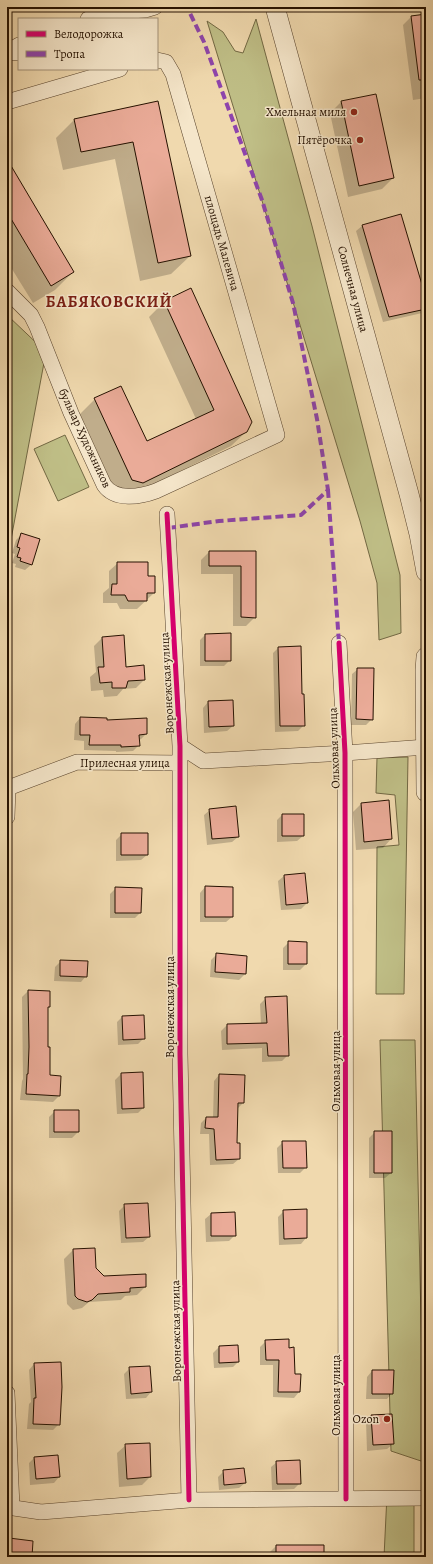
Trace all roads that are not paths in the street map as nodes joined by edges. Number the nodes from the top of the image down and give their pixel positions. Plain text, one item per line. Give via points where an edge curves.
1 (275, 7) edge
2 (145, 12) edge
3 (92, 18) edge
4 (18, 45) edge
5 (7, 52) edge
6 (18, 53) edge
7 (158, 60) edge
8 (117, 70) edge
9 (7, 102) edge
10 (7, 291) edge
11 (277, 435) joint
12 (167, 514) dead end
13 (426, 572) edge
14 (339, 644) dead end
15 (426, 666) edge
16 (180, 746) junction
17 (426, 747) edge
18 (346, 753) junction
19 (180, 763) junction
20 (426, 792) edge
21 (7, 817) edge
22 (7, 1393) edge
23 (426, 1498) edge
24 (346, 1499) junction
25 (189, 1500) junction
26 (10, 1507) edge

1 - 13 street, Солнечная улица via 409,494
2 - 3 street via 115,12
4 - 5 street
5 - 6 street
7 - 11 street, площадь Малевича via 166,62 173,74
8 - 9 street
10 - 11 street, бульвар Художников via 31,315 104,485 115,495 145,495 156,491
12 - 16 street, Воронежская улица
14 - 18 street, Ольховая улица
15 - 17 street
16 - 18 street via 203,761
16 - 19 street, Воронежская улица
17 - 18 street
17 - 20 street
18 - 24 street, Ольховая улица
19 - 21 street, Прилесная улица via 77,762 8,788
19 - 25 street, Воронежская улица via 180,1054
22 - 26 street
23 - 24 street
24 - 25 street
25 - 26 street via 41,1512

